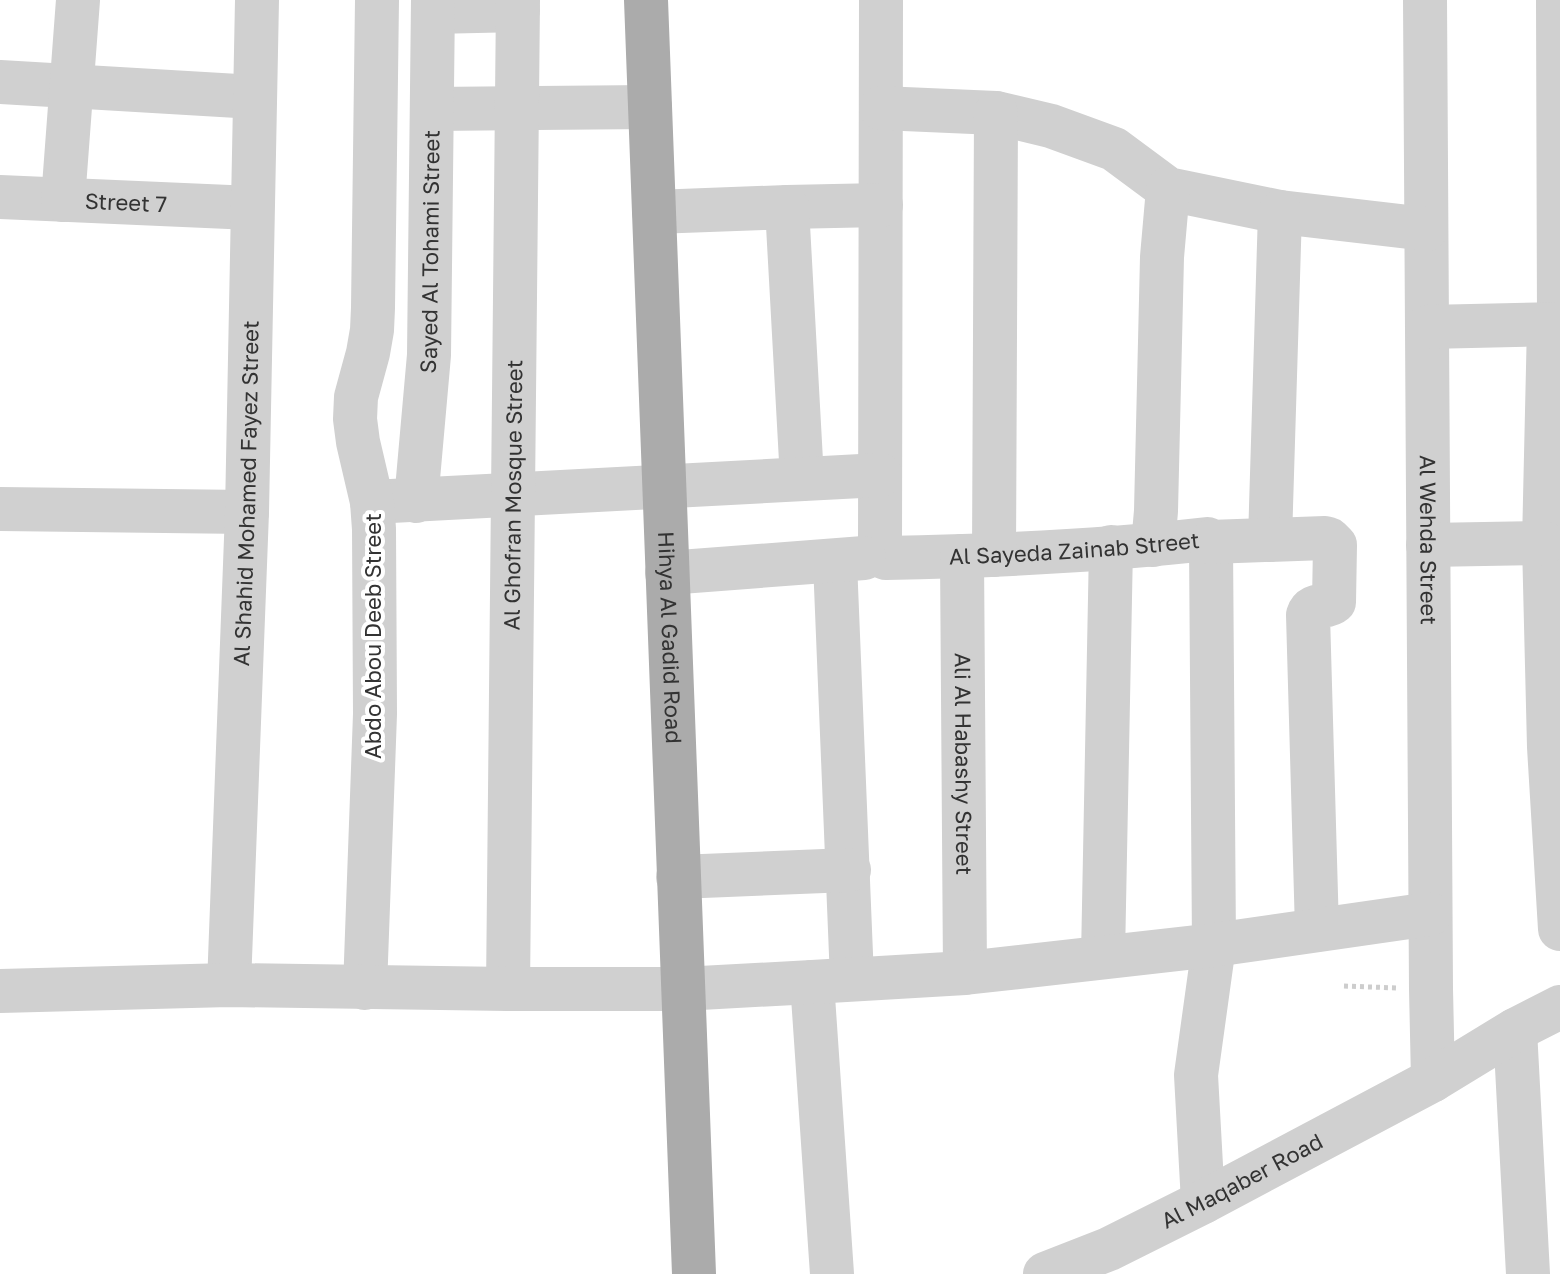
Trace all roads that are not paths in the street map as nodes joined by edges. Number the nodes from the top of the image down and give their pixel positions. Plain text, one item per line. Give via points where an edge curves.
1 (78, 0) edge
2 (257, 0) edge
3 (377, 0) edge
4 (646, 0) edge
5 (881, 0) edge
6 (1425, 0) edge
7 (1558, 0) edge
8 (518, 5) edge
9 (433, 6) edge
10 (0, 82) edge
11 (72, 87) junction
12 (255, 97) junction
13 (650, 107) junction
14 (881, 108) junction
15 (432, 109) junction
16 (517, 109) junction
17 (996, 113) junction
18 (1168, 189) junction
19 (0, 197) edge
20 (63, 200) junction
21 (881, 205) junction
22 (787, 207) junction
23 (252, 208) junction
24 (654, 212) junction
25 (1280, 212) junction
26 (1426, 229) junction
27 (1556, 324) edge
28 (1427, 327) junction
29 (880, 475) junction
30 (802, 479) junction
31 (664, 486) junction
32 (513, 494) junction
33 (416, 501) junction
34 (372, 502) junction
35 (0, 509) edge
36 (247, 512) junction
37 (1270, 540) junction
38 (1210, 542) junction
39 (1544, 543) junction
40 (1428, 545) junction
41 (1132, 546) junction
42 (978, 555) junction
43 (881, 556) junction
44 (835, 562) junction
45 (667, 573) junction
46 (849, 870) junction
47 (678, 877) junction
48 (1430, 914) junction
49 (1560, 929) edge
50 (1317, 930) junction
51 (1214, 945) junction
52 (1103, 957) junction
53 (965, 973) junction
54 (832, 980) junction
55 (229, 985) junction
56 (365, 988) junction
57 (508, 989) junction
58 (682, 989) junction
59 (0, 991) edge
60 (1560, 1007) edge
61 (1515, 1030) junction
62 (1433, 1080) junction
63 (1203, 1202) junction
64 (694, 1274) edge
65 (832, 1274) edge
66 (1045, 1274) edge
67 (1528, 1274) edge

1 - 11 street
2 - 12 street, Al Shahid Mohamed Fayez Street
3 - 34 street, Abdo Abou Deeb Street via 373,308 355,419
4 - 13 main road, Hihya Al Gadid Road
5 - 14 street
6 - 26 street, Al Wehda Street
7 - 27 street
8 - 9 street
8 - 16 street, Al Ghofran Mosque Street
9 - 15 street, Sayed Al Tohami Street
10 - 11 street
11 - 12 street
11 - 20 street
12 - 23 street, Al Shahid Mohamed Fayez Street
13 - 16 street
13 - 24 main road, Hihya Al Gadid Road
14 - 17 street
14 - 21 street
15 - 16 street
15 - 33 street, Sayed Al Tohami Street via 429,355
16 - 32 street, Al Ghofran Mosque Street
17 - 18 street via 1114,149
17 - 42 street, Ali Al Habashy Street
18 - 25 street
18 - 41 street via 1156,511
19 - 20 street, Street 7
20 - 23 street, Street 7
21 - 22 street
21 - 29 street
22 - 24 street
22 - 30 street
23 - 36 street, Al Shahid Mohamed Fayez Street
24 - 31 main road, Hihya Al Gadid Road
25 - 26 street
25 - 37 street
26 - 28 street, Al Wehda Street
27 - 28 street
27 - 39 street
28 - 40 street, Al Wehda Street
29 - 30 street
29 - 43 street
30 - 31 street
31 - 32 street
31 - 45 main road, Hihya Al Gadid Road
32 - 33 street
32 - 57 street, Al Ghofran Mosque Street
33 - 34 street
34 - 56 street, Abdo Abou Deeb Street via 375,714
35 - 36 street
36 - 55 street, Al Shahid Mohamed Fayez Street
37 - 38 street
37 - 50 street via 1325,538 1336,550 1334,602 1314,607 1308,615
38 - 41 street, Al Sayeda Zainab Street
38 - 51 street, Al Sayeda Zainab Street
39 - 40 street
39 - 49 street
40 - 48 street, Al Wehda Street
41 - 42 street, Al Sayeda Zainab Street
41 - 52 street
42 - 43 street, Al Sayeda Zainab Street
42 - 53 street, Ali Al Habashy Street
43 - 44 street, Al Sayeda Zainab Street
44 - 45 street, Al Sayeda Zainab Street
44 - 46 street
45 - 47 main road, Hihya Al Gadid Road
46 - 47 street
46 - 54 street
47 - 58 main road, Hihya Al Gadid Road
48 - 50 street
48 - 62 street, Al Wehda Street
50 - 51 street
51 - 52 street
51 - 63 street, Al Sayeda Zainab Street via 1196,1075
52 - 53 street
53 - 54 street
54 - 58 street
54 - 65 street
55 - 56 street
55 - 59 street
56 - 57 street
57 - 58 street
58 - 64 main road, Hihya Al Gadid Road
60 - 61 street, Al Maqaber Road
61 - 62 street, Al Maqaber Road
61 - 67 street
62 - 63 street, Al Maqaber Road
63 - 66 street, Al Maqaber Road

